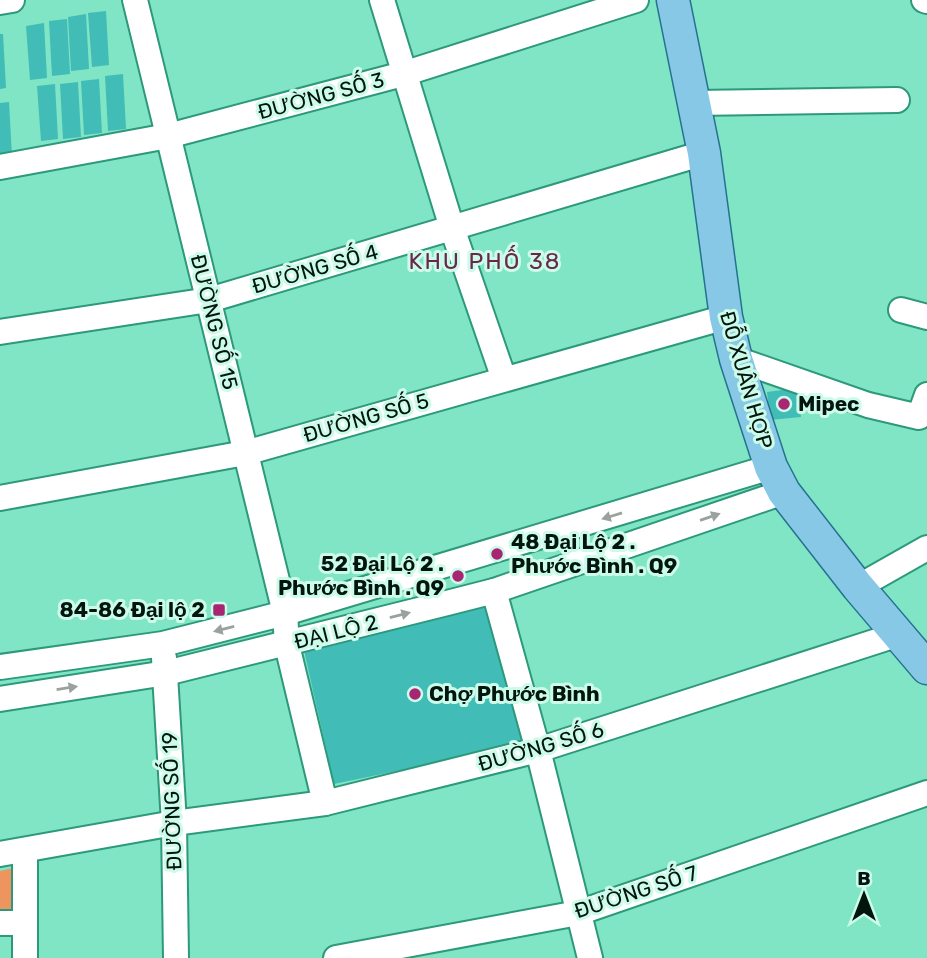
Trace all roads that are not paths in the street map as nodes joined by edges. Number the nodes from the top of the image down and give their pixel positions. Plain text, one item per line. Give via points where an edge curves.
1 (12, 0) edge
2 (135, 0) edge
3 (382, 0) edge
4 (636, 0) edge
5 (673, 0) edge
6 (0, 2) edge
7 (403, 74) junction
8 (898, 100) dead end
9 (694, 103) junction
10 (168, 136) junction
11 (704, 153) junction
12 (0, 167) edge
13 (452, 228) junction
14 (209, 300) junction
15 (901, 310) dead end
16 (726, 317) junction
17 (927, 317) edge
18 (0, 332) edge
19 (736, 359) junction
20 (504, 379) junction
21 (924, 410) edge
22 (245, 453) junction
23 (777, 480) junction
24 (0, 498) edge
25 (927, 548) edge
26 (858, 587) junction
27 (494, 591) junction
28 (285, 613) junction
29 (899, 634) junction
30 (163, 644) junction
31 (287, 645) junction
32 (0, 667) edge
33 (927, 668) edge
34 (166, 673) junction
35 (0, 699) edge
36 (538, 750) junction
37 (927, 793) edge
38 (325, 803) junction
39 (174, 823) junction
40 (25, 850) junction
41 (0, 854) edge
42 (578, 913) junction
43 (0, 923) edge
44 (25, 923) junction
45 (25, 958) edge
46 (176, 958) edge
47 (336, 958) edge
48 (590, 958) edge

1 - 6 street
2 - 10 street, ĐƯỜNG SỐ 15
3 - 7 street
4 - 7 street, ĐƯỜNG SỐ 3
5 - 9 main road, ĐỖ XUÂN HỢP
7 - 10 street, ĐƯỜNG SỐ 3
7 - 13 street
8 - 9 street
9 - 11 main road, ĐỖ XUÂN HỢP
10 - 12 street, ĐƯỜNG SỐ 3
10 - 14 street, ĐƯỜNG SỐ 15
11 - 13 street, ĐƯỜNG SỐ 4
11 - 16 main road, ĐỖ XUÂN HỢP
13 - 14 street, ĐƯỜNG SỐ 4
13 - 20 street
14 - 18 street, ĐƯỜNG SỐ 4
14 - 22 street, ĐƯỜNG SỐ 15
15 - 17 street
16 - 19 main road, ĐỖ XUÂN HỢP
16 - 20 street, ĐƯỜNG SỐ 5
19 - 21 street via 868,405
19 - 23 main road, ĐỖ XUÂN HỢP
20 - 22 street, ĐƯỜNG SỐ 5
22 - 24 street, ĐƯỜNG SỐ 5
22 - 28 street, ĐƯỜNG SỐ 15
23 - 26 main road, ĐỖ XUÂN HỢP
27 -> 23 street, ĐẠI LỘ 2
23 -> 28 street, ĐẠI LỘ 2
25 - 26 street
26 - 29 main road, ĐỖ XUÂN HỢP
31 -> 27 street, ĐẠI LỘ 2
27 - 36 street
28 -> 30 street, ĐẠI LỘ 2
28 - 31 street, ĐƯỜNG SỐ 15
29 - 33 main road, ĐỖ XUÂN HỢP
29 - 36 street, ĐƯỜNG SỐ 6
30 - 32 street, ĐẠI LỘ 2
30 - 34 street, ĐƯỜNG SỐ 19
31 - 34 street, ĐẠI LỘ 2
31 - 38 street, ĐƯỜNG SỐ 15
35 -> 34 street, ĐẠI LỘ 2
34 - 39 street, ĐƯỜNG SỐ 19
36 - 38 street, ĐƯỜNG SỐ 6
36 - 42 street
37 - 42 street, ĐƯỜNG SỐ 7
38 - 39 street, ĐƯỜNG SỐ 6
39 - 40 street
39 - 46 street, ĐƯỜNG SỐ 19
40 - 41 street
40 - 44 street
42 - 47 street, ĐƯỜNG SỐ 7
42 - 48 street
43 - 44 street
44 - 45 street

